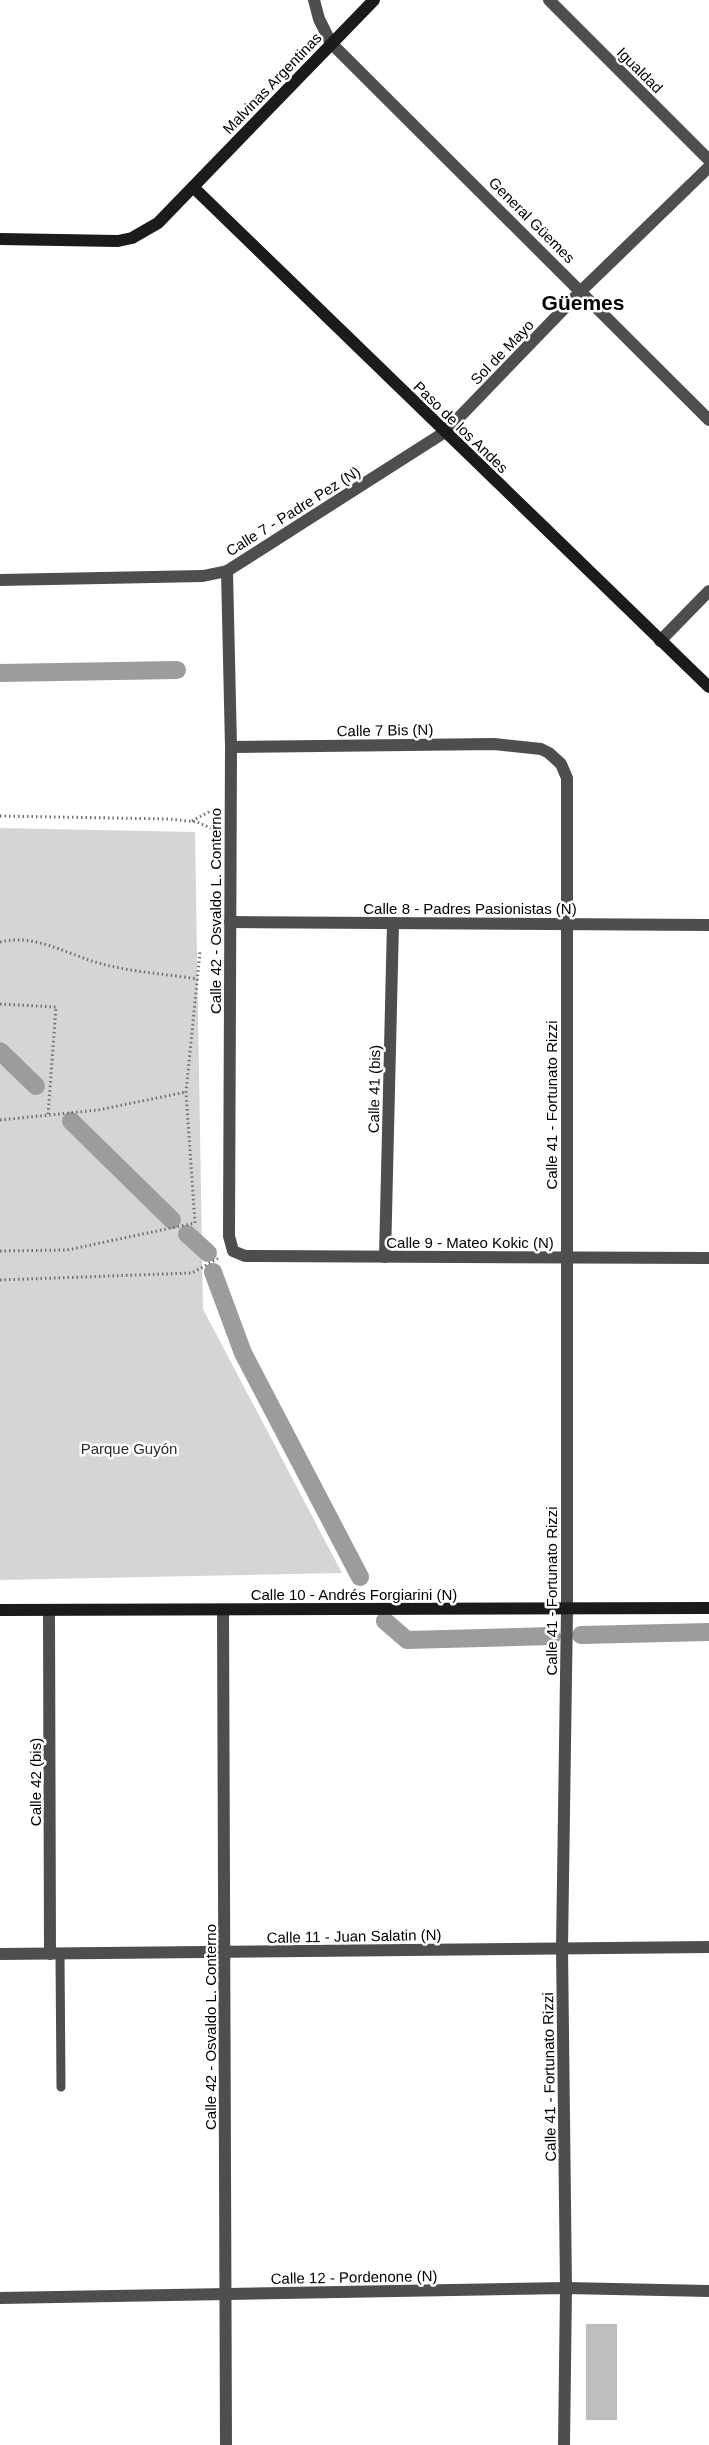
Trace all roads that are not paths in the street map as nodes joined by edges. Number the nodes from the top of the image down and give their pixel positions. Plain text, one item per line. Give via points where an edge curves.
1 (314, 0) edge
2 (374, 0) edge
3 (549, 0) edge
4 (331, 43) junction
5 (709, 160) edge
6 (709, 167) edge
7 (193, 187) junction
8 (0, 239) edge
9 (582, 290) junction
10 (709, 420) edge
11 (445, 432) junction
12 (227, 571) junction
13 (0, 580) edge
14 (709, 591) edge
15 (660, 641) junction
16 (709, 687) edge
17 (231, 747) junction
18 (541, 749) joint
19 (230, 921) junction
20 (393, 922) junction
21 (566, 924) junction
22 (709, 925) edge
23 (233, 1251) joint
24 (385, 1257) junction
25 (566, 1258) junction
26 (709, 1258) edge
27 (709, 1608) edge
28 (567, 1609) junction
29 (0, 1610) edge
30 (50, 1610) junction
31 (223, 1610) junction
32 (709, 1947) edge
33 (562, 1948) junction
34 (225, 1952) junction
35 (0, 1954) edge
36 (55, 1954) junction
37 (61, 2087) dead end
38 (566, 2288) junction
39 (709, 2291) edge
40 (226, 2295) junction
41 (0, 2298) edge
42 (226, 2445) edge
43 (564, 2445) edge

1 - 4 street
2 - 4 street, Malvinas Argentinas
3 - 5 street, Igualdad
4 - 7 street, Malvinas Argentinas
4 - 9 street, General Güemes
6 - 9 street, Sol de Mayo
7 - 8 street, Malvinas Argentinas via 158,223 132,238
7 - 11 street, Paso de los Andes
9 - 10 street, General Güemes
9 - 11 street, Sol de Mayo
11 - 12 street, Calle 7 - Padre Pez (N)
11 - 15 street, Paso de los Andes
12 - 13 street, Calle 7 - Padre Pez (N) via 203,576
12 - 17 street, Calle 42 - Osvaldo L. Conterno
14 - 15 street
15 - 16 street, Paso de los Andes
17 - 18 street, Calle 7 Bis (N) via 494,744
17 - 19 street, Calle 42 - Osvaldo L. Conterno
18 - 21 street, Calle 41 - Fortunato Rizzi via 561,764 567,778
19 - 20 street, Calle 8 - Padres Pasionistas (N)
19 - 23 street, Calle 42 - Osvaldo L. Conterno via 229,1236
20 - 21 street, Calle 8 - Padres Pasionistas (N)
20 - 24 street, Calle 41 (bis)
21 - 22 street, Calle 8 - Padres Pasionistas (N)
21 - 25 street, Calle 41 - Fortunato Rizzi
23 - 24 street, Calle 9 - Mateo Kokic (N) via 246,1256
24 - 25 street, Calle 9 - Mateo Kokic (N)
25 - 26 street, Calle 9 - Mateo Kokic (N)
25 - 28 street, Calle 41 - Fortunato Rizzi
27 - 28 street, Calle 10 - Andrés Forgiarini (N)
28 - 31 street, Calle 10 - Andrés Forgiarini (N)
28 - 33 street, Calle 41 - Fortunato Rizzi
29 - 30 street, Calle 10 - Andrés Forgiarini (N)
30 - 31 street, Calle 10 - Andrés Forgiarini (N)
30 - 36 street, Calle 42 (bis)
31 - 34 street, Calle 42 - Osvaldo L. Conterno
32 - 33 street, Calle 11 - Juan Salatin (N)
33 - 34 street, Calle 11 - Juan Salatin (N)
33 - 38 street, Calle 41 - Fortunato Rizzi
34 - 36 street, Calle 11 - Juan Salatin (N)
34 - 40 street, Calle 42 - Osvaldo L. Conterno
35 - 36 street, Calle 11 - Juan Salatin (N)
36 - 37 lane
38 - 39 street, Calle 12 - Pordenone (N)
38 - 40 street, Calle 12 - Pordenone (N)
38 - 43 street, Calle 41 - Fortunato Rizzi
40 - 41 street, Calle 12 - Pordenone (N)
40 - 42 street, Calle 42 - Osvaldo L. Conterno

